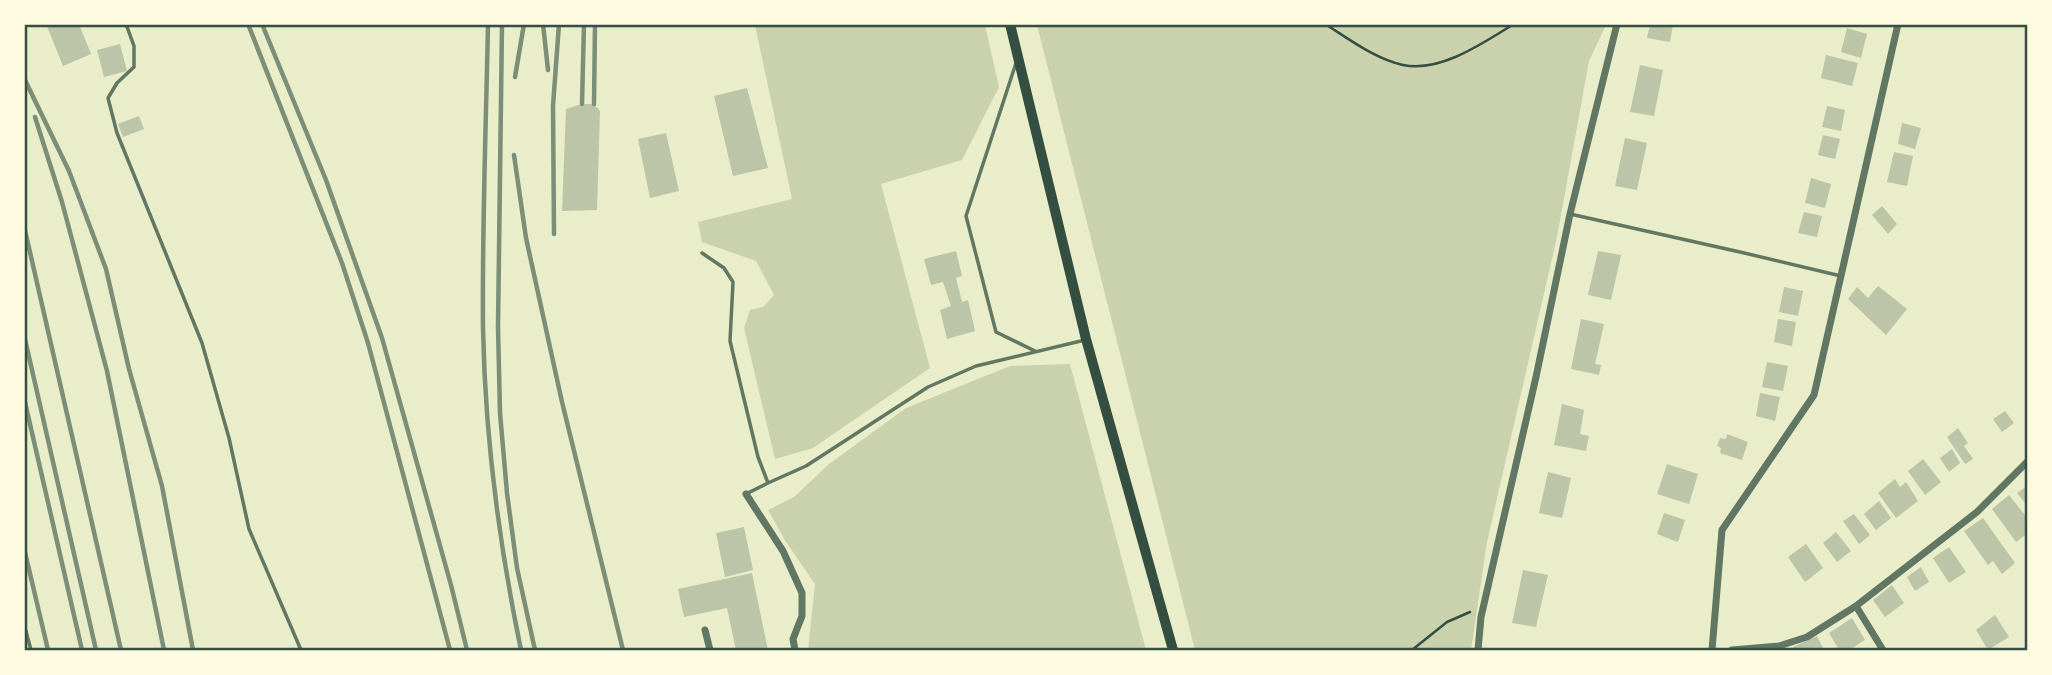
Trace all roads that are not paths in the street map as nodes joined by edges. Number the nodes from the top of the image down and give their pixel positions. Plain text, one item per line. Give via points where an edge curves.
1 (126, 24) edge
2 (1010, 24) edge
3 (1617, 24) edge
4 (1898, 24) edge
5 (1018, 56) junction
6 (1570, 215) junction
7 (702, 253) dead end
8 (1841, 276) junction
9 (1087, 339) junction
10 (1037, 352) junction
11 (2028, 461) edge
12 (768, 483) junction
13 (746, 494) joint
14 (1856, 606) junction
15 (24, 624) edge
16 (705, 630) dead end
17 (31, 650) edge
18 (301, 650) edge
19 (710, 650) edge
20 (795, 650) edge
21 (1173, 650) edge
22 (1478, 650) edge
23 (1712, 650) edge
24 (1732, 650) edge
25 (1883, 650) edge

1 - 18 lane via 134,47 134,66 108,98 117,133 202,342 248,529
2 - 5 main road
3 - 6 street
4 - 8 street
5 - 9 main road
5 - 10 lane via 966,216 996,332
6 - 8 lane
6 - 22 street via 1483,607
7 - 12 lane via 724,268 733,282 730,341
8 - 23 street via 1814,395 1722,530
9 - 10 lane
9 - 21 main road
10 - 12 lane via 976,366 928,387 806,466
11 - 14 street via 1977,512
12 - 13 lane
13 - 20 street via 783,551 802,593
14 - 24 street via 1807,637 1779,646
14 - 25 street
15 - 17 lane
16 - 19 street

